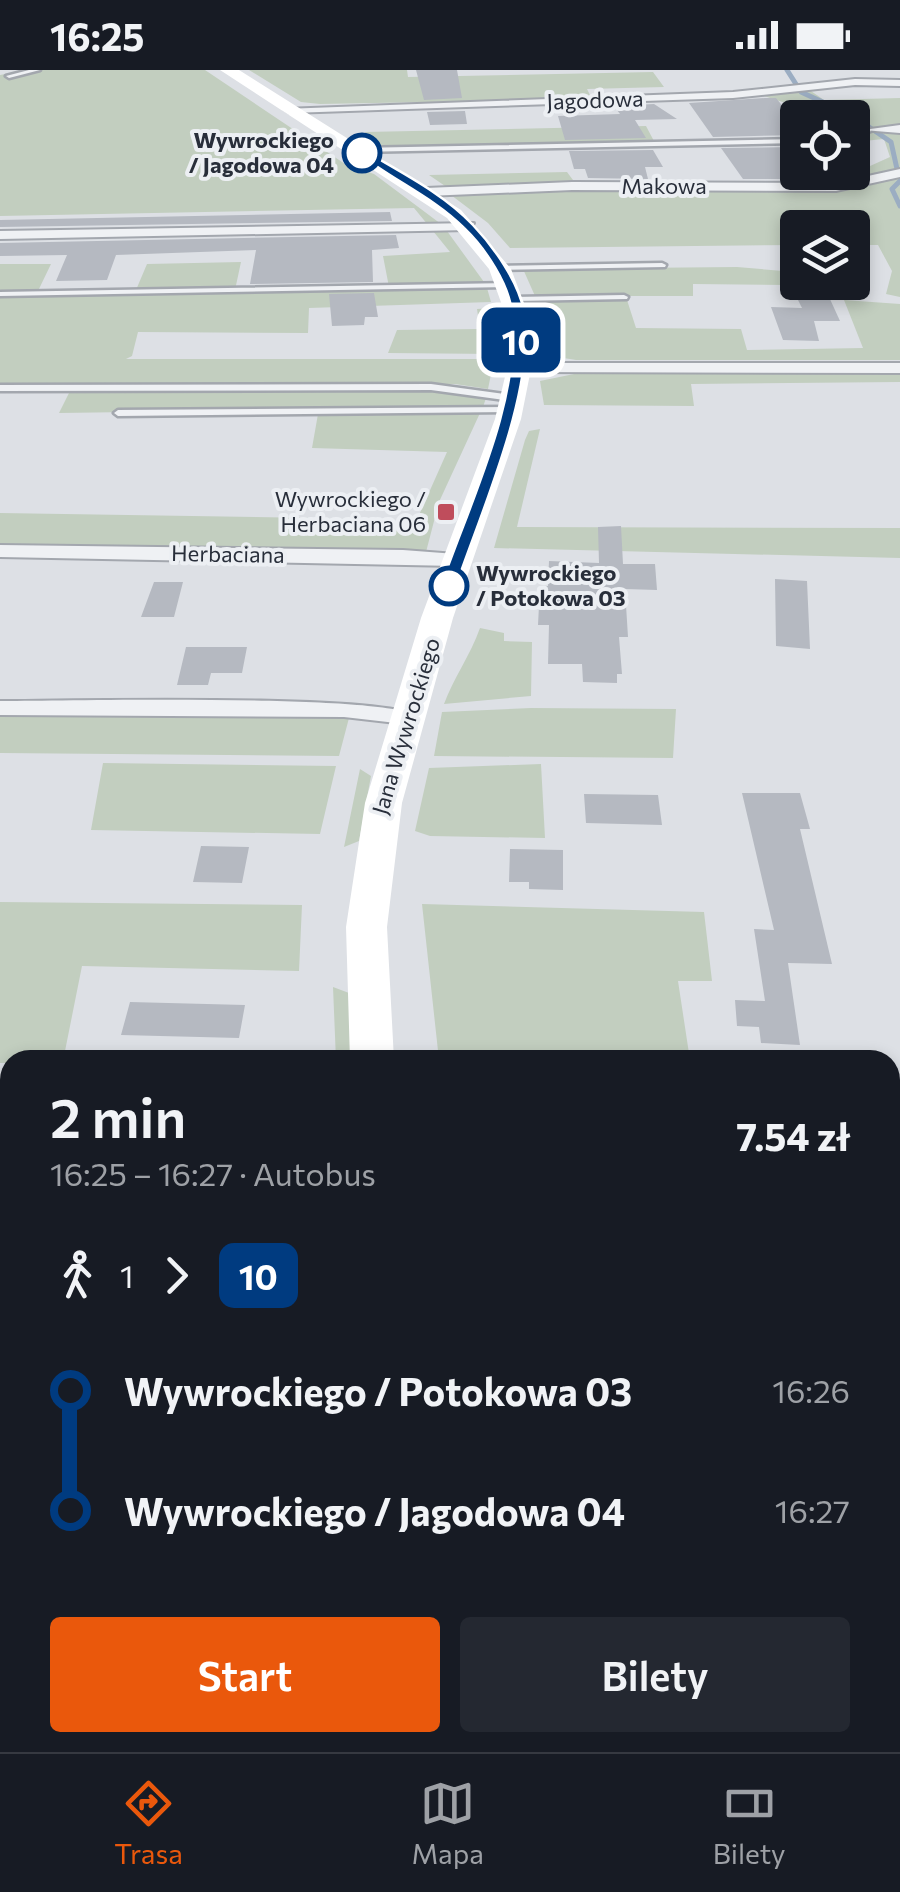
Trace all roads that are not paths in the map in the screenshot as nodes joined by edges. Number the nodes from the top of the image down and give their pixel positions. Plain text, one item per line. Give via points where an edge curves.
1 (37, 70) edge
2 (228, 70) edge
3 (832, 70) edge
4 (8, 76) dead end
5 (855, 82) junction
6 (900, 82) edge
7 (290, 108) junction
8 (870, 130) edge
9 (900, 130) edge
10 (780, 142) edge
11 (357, 150) junction
12 (900, 173) edge
13 (426, 192) junction
14 (469, 226) junction
15 (0, 235) edge
16 (662, 265) dead end
17 (507, 284) junction
18 (0, 294) edge
19 (624, 297) dead end
20 (520, 367) junction
21 (900, 368) edge
22 (0, 388) edge
23 (510, 404) junction
24 (118, 414) dead end
25 (0, 551) edge
26 (456, 560) junction
27 (0, 708) edge
28 (404, 717) junction
29 (371, 1050) edge

1 - 4 lane
2 - 7 street, Jana Wywrockiego
3 - 5 street
5 - 6 street, Jagodowa
5 - 7 street, Jagodowa via 733,96
7 - 11 street, Jana Wywrockiego
8 - 9 street
10 - 11 lane
11 - 13 street, Jana Wywrockiego
12 - 13 street, Makowa via 836,187
13 - 14 street, Jana Wywrockiego
14 - 15 street
14 - 17 street, Jana Wywrockiego
16 - 17 lane
17 - 18 lane
17 - 19 lane
17 - 20 street, Jana Wywrockiego via 521,338
20 - 21 street
20 - 23 street, Jana Wywrockiego
22 - 23 lane via 431,387
23 - 24 lane
23 - 26 street, Jana Wywrockiego
25 - 26 street, Herbaciana
26 - 28 street, Jana Wywrockiego
27 - 28 street via 344,710
28 - 29 street, Jana Wywrockiego via 374,842 366,959

